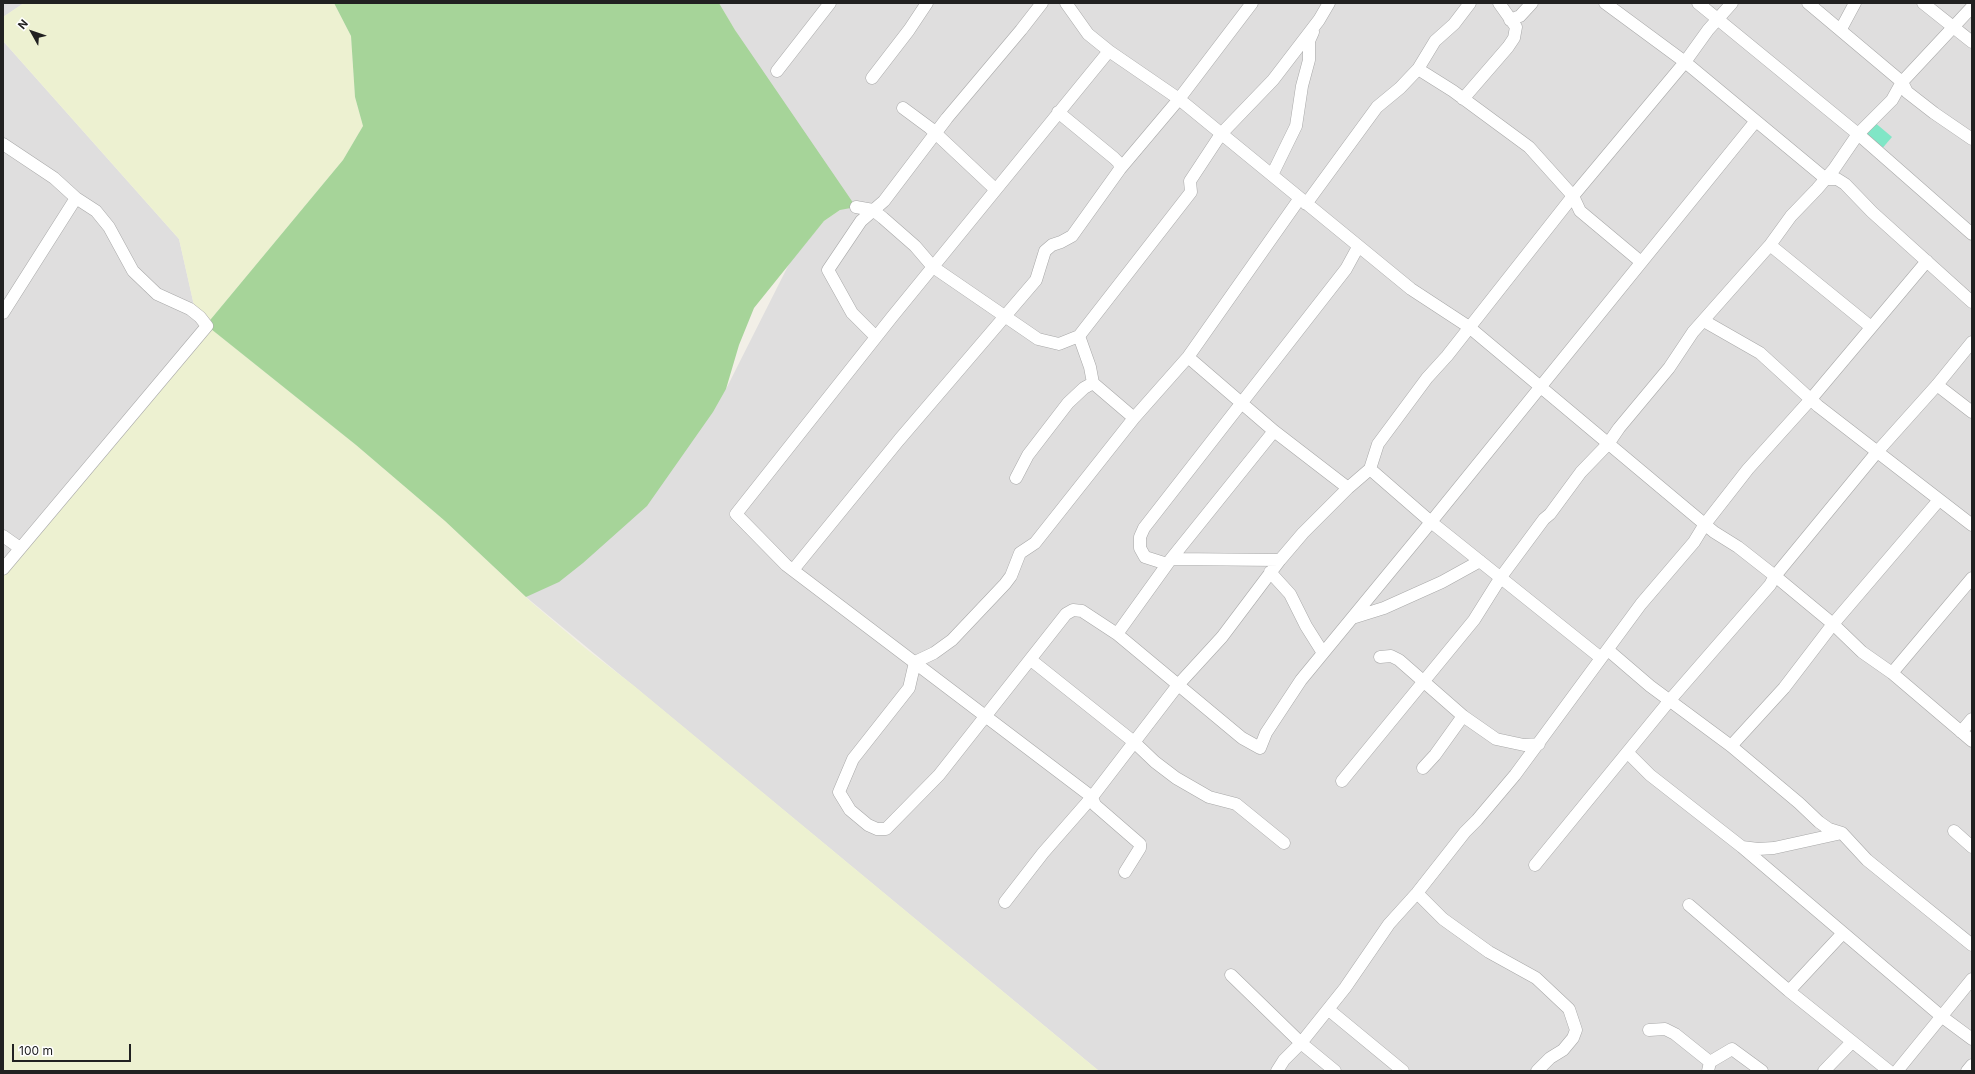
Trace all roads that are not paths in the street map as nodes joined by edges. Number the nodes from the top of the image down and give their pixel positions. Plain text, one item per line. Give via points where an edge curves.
1 (830, 3) edge
2 (927, 3) edge
3 (1042, 3) edge
4 (1066, 3) edge
5 (1252, 3) edge
6 (1329, 3) edge
7 (1470, 3) edge
8 (1499, 3) edge
9 (1532, 3) edge
10 (1605, 3) edge
11 (1698, 3) edge
12 (1732, 3) edge
13 (1808, 3) edge
14 (1856, 3) edge
15 (1923, 3) edge
16 (1972, 7) edge
17 (1319, 20) junction
18 (1510, 20) junction
19 (1718, 20) junction
20 (1954, 28) junction
21 (1841, 29) junction
22 (1972, 42) edge
23 (1109, 51) junction
24 (1685, 62) junction
25 (1418, 69) junction
26 (777, 71) dead end
27 (872, 78) dead end
28 (1902, 82) junction
29 (1180, 99) junction
30 (1462, 99) junction
31 (904, 108) dead end
32 (1058, 112) junction
33 (1755, 122) junction
34 (935, 133) junction
35 (1222, 134) junction
36 (1858, 134) junction
37 (1972, 139) edge
38 (3, 144) edge
39 (1120, 169) junction
40 (1272, 175) junction
41 (1826, 179) junction
42 (995, 189) junction
43 (1574, 196) junction
44 (76, 198) junction
45 (1303, 201) junction
46 (856, 207) dead end
47 (873, 210) junction
48 (1972, 234) edge
49 (1770, 245) junction
50 (1358, 247) junction
51 (1641, 262) junction
52 (1927, 262) junction
53 (933, 266) junction
54 (1972, 302) edge
55 (3, 313) edge
56 (1004, 317) junction
57 (1704, 320) junction
58 (1469, 327) junction
59 (1871, 327) junction
60 (1079, 336) junction
61 (876, 337) junction
62 (1972, 342) edge
63 (1188, 357) junction
64 (1093, 383) junction
65 (1937, 385) junction
66 (1540, 386) junction
67 (1811, 399) junction
68 (1241, 402) junction
69 (1972, 412) edge
70 (1134, 418) junction
71 (1274, 431) junction
72 (1608, 444) junction
73 (1878, 452) junction
74 (1370, 469) junction
75 (1016, 478) dead end
76 (1348, 488) junction
77 (1939, 500) junction
78 (1431, 522) junction
79 (1705, 524) junction
80 (1972, 525) edge
81 (3, 536) edge
82 (20, 548) junction
83 (1280, 560) junction
84 (1169, 561) junction
85 (1480, 561) junction
86 (3, 569) edge
87 (793, 570) junction
88 (1270, 572) junction
89 (1775, 576) junction
90 (1501, 578) junction
91 (1972, 578) edge
92 (1352, 618) junction
93 (1833, 624) junction
94 (1116, 634) junction
95 (1323, 653) junction
96 (1605, 654) junction
97 (1380, 657) dead end
98 (1031, 660) junction
99 (915, 662) junction
100 (1892, 673) junction
101 (1423, 682) junction
102 (1178, 685) junction
103 (1670, 700) junction
104 (987, 716) junction
105 (1463, 716) junction
106 (1972, 719) edge
107 (1961, 732) junction
108 (1972, 741) edge
109 (1134, 742) junction
110 (1539, 744) junction
111 (1731, 746) junction
112 (1628, 753) junction
113 (1423, 768) dead end
114 (1342, 781) dead end
115 (1092, 797) junction
116 (1954, 831) dead end
117 (1842, 833) junction
118 (1284, 843) dead end
119 (1742, 847) junction
120 (1972, 847) edge
121 (1535, 865) dead end
122 (1125, 872) dead end
123 (1417, 893) junction
124 (1005, 902) dead end
125 (1689, 905) dead end
126 (1843, 933) junction
127 (1972, 945) edge
128 (1231, 975) dead end
129 (1972, 979) edge
130 (1789, 991) junction
131 (1329, 1010) junction
132 (1941, 1016) junction
133 (1649, 1030) dead end
134 (1972, 1039) edge
135 (1852, 1042) junction
136 (1301, 1043) junction
137 (1972, 1065) edge
138 (1709, 1066) edge
139 (1277, 1071) edge
140 (1335, 1071) edge
141 (1403, 1071) edge
142 (1538, 1071) edge
143 (1762, 1071) edge
144 (1824, 1071) edge
145 (1889, 1071) edge
146 (1897, 1071) edge
147 (1967, 1071) edge

1 - 26 street
2 - 27 street
3 - 34 street
4 - 23 street via 1088,34
5 - 29 street
6 - 17 street
7 - 25 street via 1454,24 1435,41
8 - 18 street
9 - 18 street via 1520,16
10 - 24 street
11 - 19 street
12 - 19 street
13 - 21 street
14 - 21 street
15 - 20 street
16 - 20 street
17 - 35 street via 1273,80
17 - 40 street via 1309,41 1309,60 1296,126
18 - 30 street via 1516,27 1514,38
19 - 24 street
19 - 36 street
20 - 22 street
20 - 28 street
21 - 28 street
23 - 29 street
23 - 32 street
24 - 33 street
24 - 43 street
25 - 30 street
25 - 45 street via 1377,108
28 - 36 street via 1892,100
28 - 37 street via 1907,92
29 - 35 street
29 - 39 street
30 - 43 street via 1529,146
31 - 34 street
32 - 39 street via 1114,158
32 - 42 street
33 - 41 street
33 - 51 street
34 - 42 street
34 - 47 street via 884,201
35 - 40 street
35 - 60 street via 1190,181 1191,192
36 - 41 street
36 - 48 street
38 - 44 street via 54,178
39 - 56 street via 1072,236 1045,251 1036,280
40 - 45 street
41 - 49 street via 1791,216
41 - 52 street via 1845,184
42 - 53 street
43 - 51 street via 1580,211
43 - 58 street
44 - 55 street
44 - 82 street via 96,211 109,227 133,271 157,294 190,309 207,326
45 - 50 street
45 - 63 street
46 - 47 street
47 - 53 street via 896,228
47 - 61 street via 861,221 828,270 852,313
49 - 57 street
49 - 59 street
50 - 58 street via 1379,261 1411,289
50 - 68 street via 1346,269
51 - 66 street
52 - 54 street
52 - 59 street
53 - 56 street
53 - 61 street
56 - 60 street via 1038,339 1059,344
56 - 87 street
57 - 67 street via 1760,353
57 - 72 street
58 - 66 street
58 - 74 street via 1378,444
59 - 67 street
60 - 64 street
61 - 87 street via 736,514
62 - 65 street
63 - 68 street
63 - 70 street
64 - 70 street
64 - 75 street via 1068,403 1028,456
65 - 69 street
65 - 73 street
66 - 72 street
66 - 78 street
67 - 73 street
67 - 79 street via 1748,469
68 - 71 street
68 - 84 street via 1144,528 1140,537 1140,548 1145,557
70 - 99 street via 1035,543 1020,553 1011,576 993,597 952,640
71 - 76 street
71 - 84 street
72 - 79 street
72 - 90 street via 1581,472
73 - 77 street
73 - 89 street
74 - 76 street
74 - 78 street
76 - 83 street
77 - 80 street
77 - 93 street
78 - 85 street
78 - 92 street
79 - 89 street
79 - 96 street via 1694,542 1649,593
81 - 82 street
82 - 86 street
83 - 84 street
83 - 88 street
84 - 94 street
85 - 90 street
85 - 92 street via 1442,582 1384,608
87 - 99 street
88 - 95 street via 1290,594
88 - 102 street via 1222,637
89 - 93 street
89 - 103 street via 1770,585
90 - 96 street
90 - 101 street via 1474,620
91 - 100 street
92 - 95 street
93 - 100 street via 1862,652
93 - 111 street via 1784,688
94 - 98 street via 1082,611 1073,610 1066,614
94 - 102 street
95 - 102 street via 1301,680 1266,733 1260,748 1242,738
96 - 103 street
96 - 110 street
97 - 101 street via 1391,656 1399,660
98 - 104 street
98 - 109 street
99 - 104 street
99 - 104 street via 909,688 853,759 839,792 850,810 868,825 886,829 940,775
100 - 107 street
101 - 105 street
101 - 114 street
102 - 109 street
103 - 111 street
103 - 112 street
104 - 115 street
105 - 110 street via 1496,739 1524,745
105 - 113 street
106 - 107 street
107 - 108 street
109 - 115 street
109 - 118 street via 1176,778 1209,798 1236,804
110 - 123 street
111 - 117 street via 1800,802 1819,822 1829,829
112 - 119 street via 1650,775
112 - 121 street
115 - 122 street via 1095,805 1140,844
115 - 124 street via 1043,853
116 - 120 street
117 - 119 street via 1774,848
117 - 127 street via 1867,860
119 - 126 street
123 - 131 street via 1389,924
123 - 142 street via 1443,919 1488,952 1536,978 1569,1010 1576,1030 1573,1038
125 - 130 street
126 - 130 street
126 - 132 street
128 - 136 street
129 - 132 street
130 - 135 street
131 - 136 street
131 - 141 street
132 - 134 street
132 - 146 street
133 - 138 street via 1665,1028 1675,1034
135 - 144 street
135 - 145 street
136 - 139 street
136 - 140 street
137 - 147 street
138 - 143 street via 1732,1049

